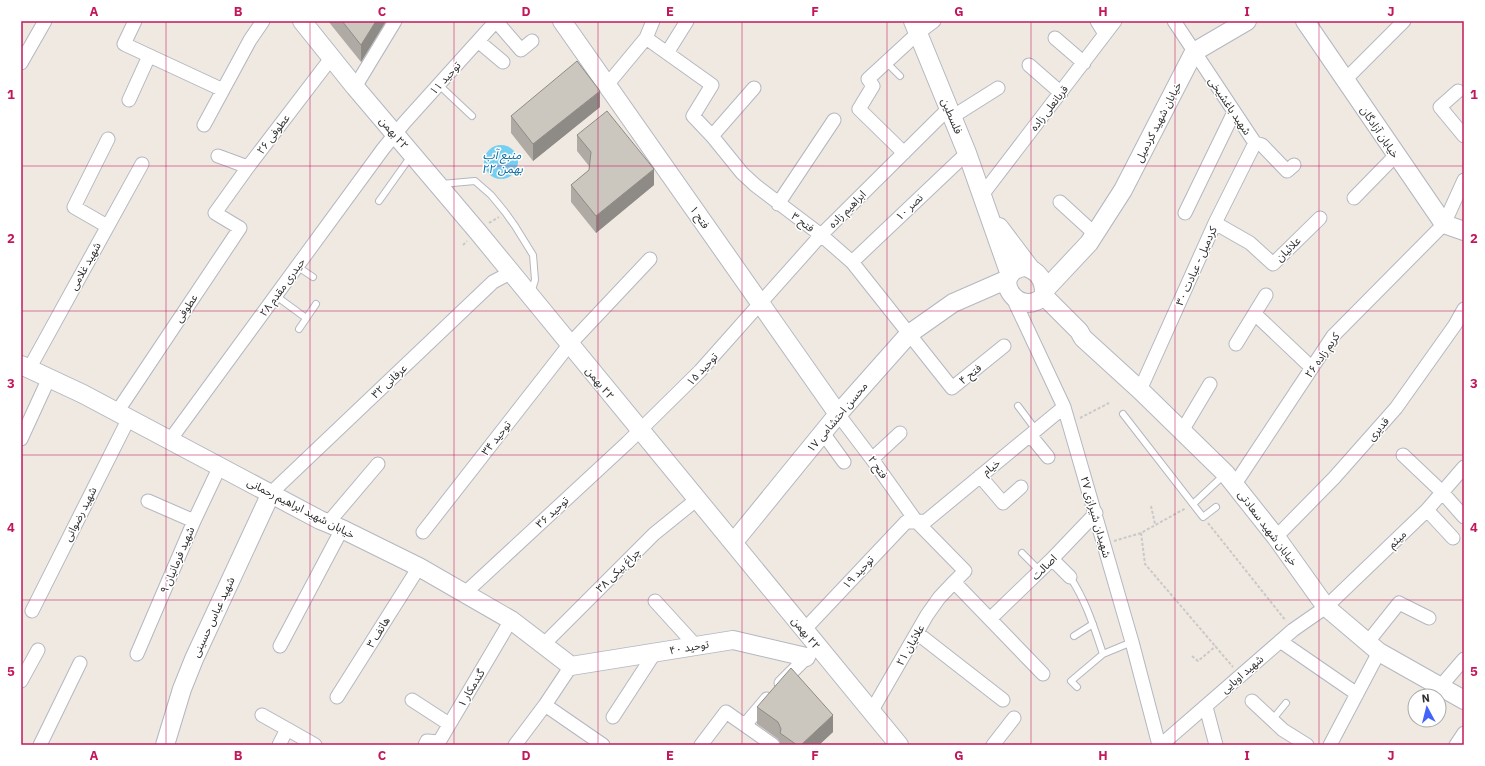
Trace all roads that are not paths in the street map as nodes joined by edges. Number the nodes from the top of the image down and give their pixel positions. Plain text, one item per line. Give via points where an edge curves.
1 (44, 21) edge
2 (135, 21) edge
3 (263, 21) edge
4 (302, 21) edge
5 (395, 21) edge
6 (496, 21) edge
7 (562, 21) edge
8 (653, 21) edge
9 (687, 21) edge
10 (934, 21) edge
11 (1097, 21) edge
12 (1115, 21) edge
13 (1174, 21) edge
14 (1247, 21) edge
15 (1305, 21) edge
16 (1404, 21) edge
17 (916, 27) edge
18 (1105, 34) junction
19 (646, 38) junction
20 (1055, 38) dead end
21 (478, 41) junction
22 (532, 41) dead end
23 (1194, 52) junction
24 (667, 53) junction
25 (149, 56) junction
26 (332, 57) junction
27 (503, 62) dead end
28 (886, 62) junction
29 (21, 63) edge
30 (1084, 63) junction
31 (1029, 65) dead end
32 (900, 76) dead end
33 (1345, 80) junction
34 (438, 85) junction
35 (607, 85) junction
36 (355, 86) junction
37 (754, 88) dead end
38 (998, 88) dead end
39 (223, 90) junction
40 (1458, 91) dead end
41 (1061, 94) junction
42 (129, 100) dead end
43 (1234, 112) junction
44 (950, 113) junction
45 (472, 116) dead end
46 (834, 120) dead end
47 (204, 125) dead end
48 (395, 134) junction
49 (712, 136) junction
50 (1464, 136) edge
51 (108, 139) dead end
52 (1255, 143) junction
53 (904, 153) junction
54 (967, 153) junction
55 (412, 154) junction
56 (1396, 155) junction
57 (218, 156) dead end
58 (142, 164) dead end
59 (248, 167) junction
60 (1291, 168) dead end
61 (1464, 180) edge
62 (437, 184) junction
63 (1354, 198) dead end
64 (379, 200) dead end
65 (1060, 202) dead end
66 (985, 203) junction
67 (778, 204) junction
68 (215, 213) joint
69 (1185, 213) dead end
70 (1320, 218) dead end
71 (1215, 223) junction
72 (1444, 224) junction
73 (107, 226) junction
74 (1464, 231) edge
75 (821, 235) junction
76 (1092, 238) junction
77 (650, 258) dead end
78 (852, 262) junction
79 (298, 266) junction
80 (1032, 270) junction
81 (510, 273) junction
82 (313, 277) dead end
83 (1010, 284) junction
84 (1266, 295) dead end
85 (276, 296) junction
86 (530, 296) junction
87 (1040, 296) junction
88 (761, 303) junction
89 (316, 304) dead end
90 (1464, 309) edge
91 (1255, 314) junction
92 (306, 318) junction
93 (298, 329) dead end
94 (909, 334) junction
95 (1236, 344) dead end
96 (569, 345) junction
97 (1004, 346) dead end
98 (25, 367) edge
99 (1312, 368) junction
100 (49, 378) junction
101 (1210, 384) dead end
102 (1140, 390) junction
103 (1018, 406) dead end
104 (1064, 407) junction
105 (838, 414) junction
106 (1123, 414) dead end
107 (123, 415) junction
108 (640, 431) junction
109 (1182, 432) junction
110 (823, 433) junction
111 (900, 433) dead end
112 (1033, 433) junction
113 (21, 439) edge
114 (170, 440) junction
115 (1403, 455) dead end
116 (1048, 458) dead end
117 (872, 459) junction
118 (844, 462) dead end
119 (378, 464) dead end
120 (220, 466) junction
121 (1464, 467) edge
122 (980, 476) junction
123 (1230, 479) junction
124 (1021, 487) dead end
125 (1442, 492) junction
126 (271, 493) junction
127 (696, 500) junction
128 (148, 501) dead end
129 (1193, 504) junction
130 (1216, 507) dead end
131 (1427, 510) junction
132 (1096, 513) junction
133 (1464, 517) edge
134 (194, 521) junction
135 (916, 521) junction
136 (335, 526) junction
137 (423, 532) dead end
138 (1276, 537) junction
139 (1453, 538) dead end
140 (733, 543) junction
141 (1022, 553) dead end
142 (1052, 559) junction
143 (419, 567) junction
144 (1040, 571) junction
145 (1070, 577) joint
146 (954, 582) junction
147 (465, 593) junction
148 (655, 601) dead end
149 (1326, 607) junction
150 (32, 611) dead end
151 (1429, 618) dead end
152 (990, 619) junction
153 (511, 620) junction
154 (1093, 624) junction
155 (804, 630) junction
156 (917, 633) junction
157 (1074, 636) dead end
158 (1280, 641) junction
159 (1132, 642) junction
160 (543, 645) junction
161 (280, 646) dead end
162 (696, 646) junction
163 (1373, 647) junction
164 (38, 650) dead end
165 (812, 652) junction
166 (137, 654) dead end
167 (654, 654) junction
168 (1103, 654) junction
169 (1464, 659) edge
170 (80, 664) dead end
171 (571, 666) junction
172 (1043, 674) dead end
173 (21, 681) edge
174 (1077, 687) dead end
175 (1440, 687) junction
176 (1357, 694) junction
177 (337, 697) dead end
178 (412, 700) dead end
179 (1004, 700) dead end
180 (1464, 700) edge
181 (1252, 702) dead end
182 (1286, 703) dead end
183 (545, 705) junction
184 (1206, 707) junction
185 (871, 712) junction
186 (262, 715) dead end
187 (613, 718) dead end
188 (1014, 718) dead end
189 (1272, 720) junction
190 (449, 724) junction
191 (745, 725) junction
192 (287, 729) junction
193 (1464, 733) edge
194 (993, 742) edge
195 (442, 744) edge
196 (896, 744) edge
197 (1157, 744) edge
198 (40, 745) edge
199 (166, 745) edge
200 (278, 745) edge
201 (315, 745) edge
202 (425, 745) edge
203 (515, 745) edge
204 (603, 745) edge
205 (702, 745) edge
206 (773, 745) edge
207 (1216, 745) edge
208 (1307, 745) edge
209 (1330, 745) edge
210 (1456, 745) edge

1 - 29 street
2 - 25 street via 124,44
3 - 39 street
4 - 26 street, ٢٢ بهمن
5 - 36 street
6 - 21 street, توحید ۱۱
6 - 22 street via 521,50
7 - 35 street, فتح ۱
8 - 19 street
9 - 24 street
10 - 17 street
11 - 18 street
12 - 18 street, قربانعلی زاده
13 - 23 street, شهید باغشیخی
14 - 23 street
15 - 33 street, خیابان آزادگان
16 - 33 street
17 - 28 street
17 - 44 street, فلسطین
18 - 30 street, قربانعلی زاده
19 - 24 street
19 - 35 street
20 - 30 street
21 - 27 street
21 - 34 street, توحید ۱۱
23 - 43 street, شهید باغشیخی
23 - 76 street, خیابان شهید کردمیل via 1122,190
24 - 49 street, فتح ۳ via 712,86 693,116
25 - 39 street
25 - 42 street
26 - 36 street, ٢٢ بهمن
26 - 59 street, عطوفی ۲۶
28 - 32 lane
28 - 53 street via 868,79 873,86 859,109
30 - 41 street, قربانعلی زاده
31 - 41 street
33 - 56 street, خیابان آزادگان
34 - 45 lane
34 - 48 street, توحید ۱۱
35 - 88 street, فتح ۱
36 - 48 street, ٢٢ بهمن
37 - 49 street
38 - 44 street, ابراهیم زاده
39 - 47 street
40 - 50 street via 1440,107
41 - 66 street, قربانعلی زاده
43 - 52 street, شهید باغشیخی
43 - 69 street
44 - 53 street, ابراهیم زاده
44 - 54 street, فلسطین
46 - 67 street
48 - 55 street, ٢٢ بهمن
48 - 79 street, حیدری مقدم ۲۸
49 - 67 street, فتح ۳ via 742,173
51 - 73 street via 74,207
52 - 60 street, شهید باغشیخی via 1262,145
52 - 71 street, کردمیل - عبادت ۳۰
53 - 75 street, ابراهیم زاده
54 - 66 street, فلسطین
54 - 78 street, نصر ۱۰
55 - 62 street, ٢٢ بهمن
55 - 64 lane
56 - 63 street
56 - 72 street, خیابان آزادگان
57 - 59 street
58 - 73 street, شهید غلامی
59 - 68 street, عطوفی ۲۶
61 - 72 street
62 - 81 street, ٢٢ بهمن
62 - 86 lane via 475,181 491,195 533,255 535,280
65 - 76 street
66 - 80 street
66 - 83 street, فلسطین
67 - 75 street, فتح ۳
68 - 107 street, عطوفی via 240,228
70 - 71 street, علائیان via 1272,264 1250,243
71 - 102 street, کردمیل - عبادت ۳۰
72 - 74 street
72 - 99 street, کریم زاده ۲۶ via 1333,336
73 - 98 street, شهید غلامی
75 - 78 street, فتح ۳
75 - 88 street, ابراهیم زاده
76 - 80 street via 1064,261 1050,268
76 - 87 street
77 - 96 street, توحید ۳۴
78 - 94 street, فتح ۳
79 - 82 lane
79 - 85 street, حیدری مقدم ۲۸
80 - 83 street via 1018,268
80 - 87 street via 1042,280
81 - 86 street, ٢٢ بهمن
81 - 126 street, عرفانی ۳۲ via 493,282
83 - 87 street via 1022,301
83 - 94 street, محسن احتشامی ۱۷ via 984,297 953,304
83 - 104 street, شهیدان شیرازی ۲۷
84 - 91 street
85 - 92 lane
85 - 114 street, حیدری مقدم ۲۸
86 - 96 street, ٢٢ بهمن
87 - 102 street, خیابان شهید سعادتی via 1059,325 1083,338
88 - 105 street, فتح ۱
88 - 108 street, توحید ۱۵ via 700,371
89 - 92 lane
90 - 138 street, قدیری via 1396,408 1334,478
91 - 95 street
91 - 99 street
92 - 93 lane
94 - 97 street, فتح ۴ via 952,388
94 - 105 street, محسن احتشامی ۱۷
96 - 108 street, ٢٢ بهمن
96 - 137 street, توحید ۳۴
98 - 100 street, خیابان شهید ابراهیم رحمانی
99 - 123 street, کریم زاده ۲۶
100 - 107 street, خیابان شهید ابراهیم رحمانی
100 - 113 street
101 - 109 street
102 - 109 street, خیابان شهید سعادتی
103 - 112 lane
104 - 112 street, خیام
104 - 132 street, شهیدان شیرازی ۲۷
105 - 110 street, محسن احتشامی ۱۷
105 - 117 street, فتح ۲
106 - 129 lane
107 - 114 street, خیابان شهید ابراهیم رحمانی
107 - 150 street, شهید رضوانی
108 - 127 street, ٢٢ بهمن
108 - 147 street, توحید ۳۶
109 - 123 street, خیابان شهید سعادتی
110 - 118 street
110 - 140 street, محسن احتشامی ۱۷
111 - 117 street
112 - 116 street
112 - 122 street, خیام
114 - 120 street, خیابان شهید ابراهیم رحمانی
115 - 125 street
117 - 135 street, فتح ۲
119 - 136 street
120 - 126 street, خیابان شهید ابراهیم رحمانی
120 - 134 street, شهید فرمانیان ۹
121 - 125 street, میثم
122 - 124 street via 1003,503
122 - 135 street, خیام via 926,521
123 - 129 lane
123 - 138 street, خیابان شهید سعادتی
125 - 131 street, میثم
125 - 133 street
126 - 136 street, خیابان شهید ابراهیم رحمانی
126 - 199 street, شهید عباس حسینی via 194,659 182,688
127 - 140 street, ٢٢ بهمن
127 - 160 street, چراغ بیکی ۳۸ via 654,534
128 - 134 street
129 - 130 lane via 1203,517
131 - 139 street
131 - 149 street, میثم
132 - 142 street, اصالت
132 - 159 street, شهیدان شیرازی ۲۷
134 - 166 street, شهید فرمانیان ۹
135 - 146 street, فتح ۲ via 965,571
135 - 155 street, توحید ۱۹ via 906,522
136 - 143 street, خیابان شهید ابراهیم رحمانی
136 - 161 street
138 - 149 street, خیابان شهید سعادتی
140 - 155 street, ٢٢ بهمن
141 - 144 lane
142 - 144 street, اصالت
142 - 145 street
143 - 147 street, خیابان شهید ابراهیم رحمانی
143 - 177 street, هاتف ۳
144 - 152 street, اصالت
145 - 154 lane
146 - 152 street
146 - 156 street, علائیان ۲۱ via 939,598
147 - 153 street, خیابان شهید ابراهیم رحمانی
148 - 162 street
149 - 158 street, شهید اوبایی
149 - 163 street, خیابان شهید سعادتی
151 - 163 street via 1399,602
152 - 172 street
153 - 160 street, خیابان شهید ابراهیم رحمانی
153 - 190 street, گندمکار ۱
154 - 157 lane
154 - 168 lane
155 - 165 street, ٢٢ بهمن
156 - 179 street
156 - 185 street, علائیان ۲۱
158 - 176 street
158 - 184 street, شهید اوبایی
159 - 168 lane
159 - 197 street, شهیدان شیرازی ۲۷
160 - 171 street, خیابان شهید ابراهیم رحمانی
162 - 165 street, توحید ۴۰ via 733,640
162 - 167 street, توحید ۴۰
163 - 175 street, خیابان شهید سعادتی
163 - 176 street
164 - 173 street
165 - 185 street, ٢٢ بهمن
165 - 191 street
167 - 171 street, توحید ۴۰
167 - 187 street
168 - 174 lane via 1071,681
169 - 175 street
170 - 198 street
171 - 183 street
175 - 180 street, خیابان شهید سعادتی
176 - 209 street
178 - 190 street
181 - 189 street
182 - 189 lane
183 - 203 street
183 - 204 street
184 - 197 street, شهید اوبایی
184 - 207 street
185 - 196 street, ٢٢ بهمن
186 - 192 street
188 - 194 street
189 - 208 street via 1282,730
190 - 195 street, گندمکار ۱
191 - 205 street via 726,712
191 - 206 street
192 - 200 street
192 - 201 street
193 - 210 street
195 - 202 street, گندمکار ۱ via 427,741

